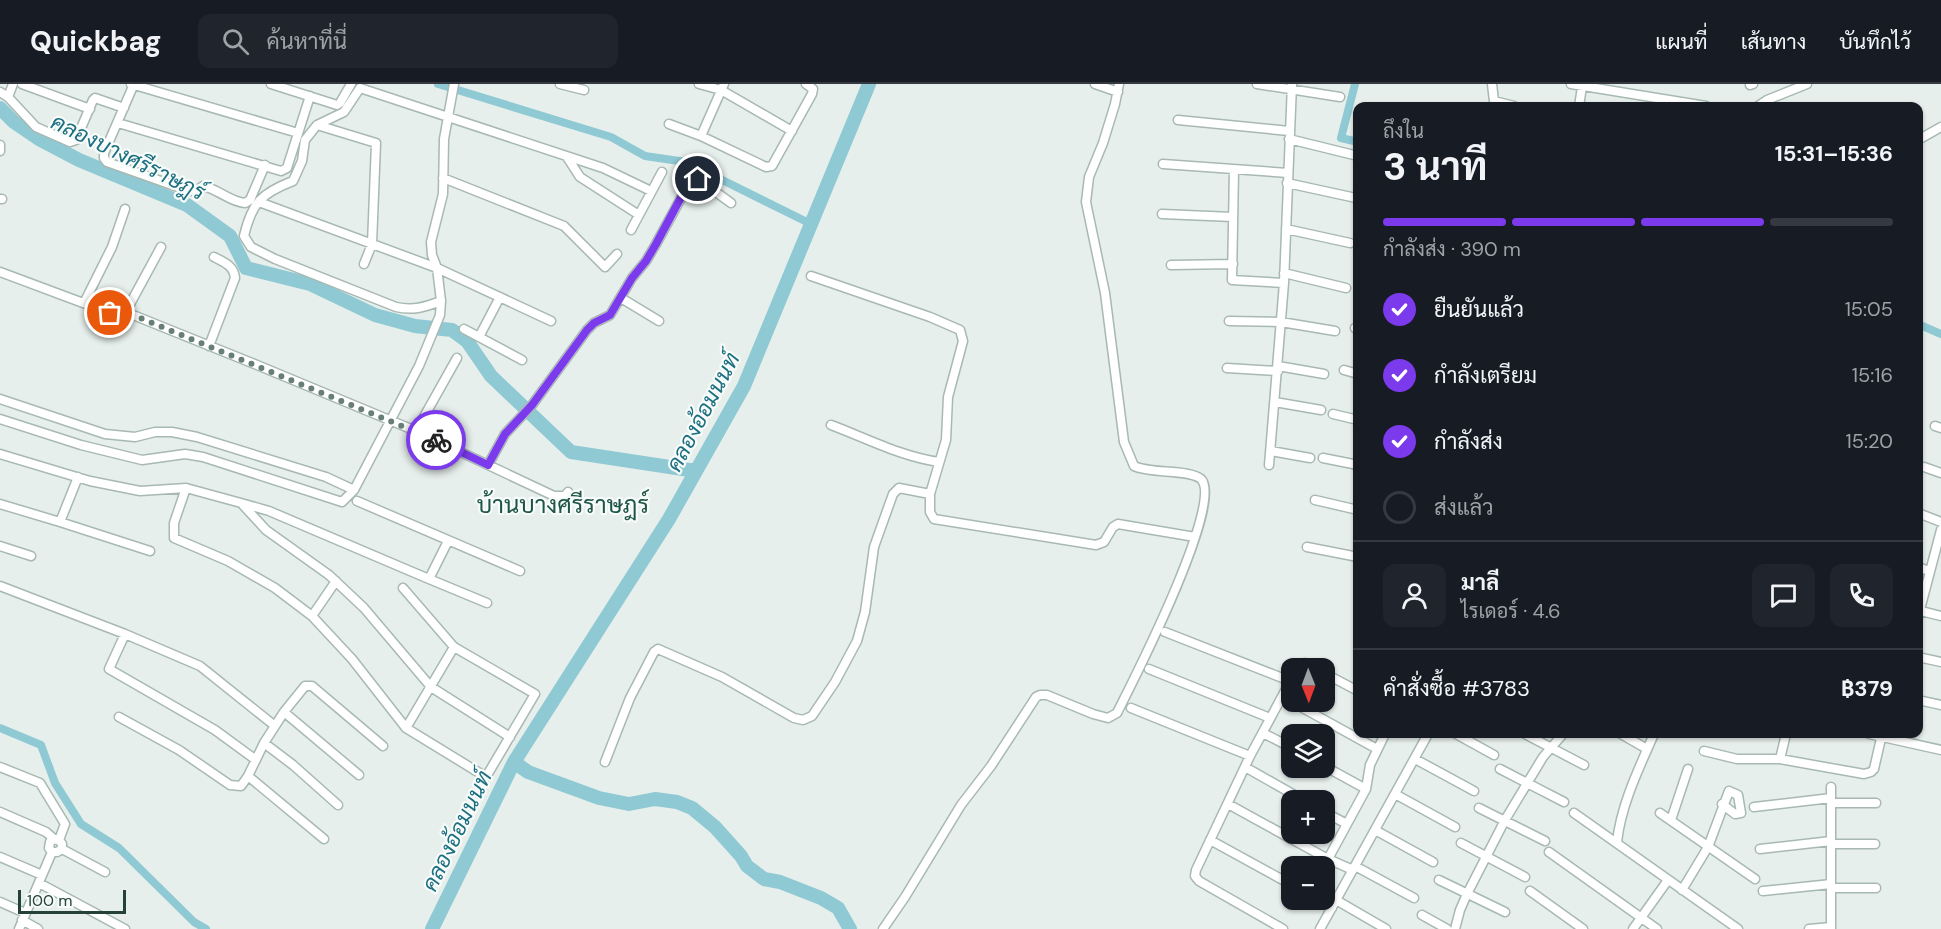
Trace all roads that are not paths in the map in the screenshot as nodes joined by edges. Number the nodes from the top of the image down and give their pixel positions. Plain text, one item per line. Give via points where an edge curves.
1 (13, 84) edge
2 (22, 84) edge
3 (133, 84) edge
4 (271, 84) edge
5 (453, 84) edge
6 (560, 84) edge
7 (699, 84) edge
8 (806, 84) edge
9 (1095, 84) edge
10 (1257, 84) edge
11 (1492, 84) edge
12 (1570, 84) edge
13 (357, 85) edge
14 (1801, 85) edge
15 (1292, 86) edge
16 (722, 87) edge
17 (1582, 87) junction
18 (1118, 88) edge
19 (584, 90) dead end
20 (4, 95) edge
21 (310, 96) junction
22 (1340, 97) dead end
23 (1498, 102) edge
24 (1580, 102) edge
25 (1664, 102) edge
26 (1764, 102) edge
27 (124, 108) junction
28 (90, 110) junction
29 (447, 116) junction
30 (1178, 120) dead end
31 (118, 123) junction
32 (669, 124) dead end
33 (317, 125) junction
34 (1941, 127) edge
35 (792, 131) junction
36 (298, 133) junction
37 (1289, 135) junction
38 (701, 136) junction
39 (1923, 137) edge
40 (0, 145) edge
41 (0, 151) edge
42 (1353, 154) edge
43 (567, 156) junction
44 (1163, 164) dead end
45 (266, 165) junction
46 (1234, 170) junction
47 (662, 172) dead end
48 (1288, 173) junction
49 (443, 178) junction
50 (1287, 183) junction
51 (651, 191) junction
52 (1353, 197) edge
53 (259, 202) junction
54 (731, 202) dead end
55 (125, 209) dead end
56 (639, 214) junction
57 (1162, 214) dead end
58 (1233, 217) junction
59 (1286, 229) junction
60 (631, 230) dead end
61 (1350, 243) dead end
62 (372, 244) junction
63 (161, 247) dead end
64 (617, 254) dead end
65 (214, 257) dead end
66 (364, 264) dead end
67 (1233, 264) junction
68 (1171, 265) dead end
69 (437, 268) junction
70 (0, 272) edge
71 (1284, 273) junction
72 (811, 276) dead end
73 (1284, 283) junction
74 (1346, 288) dead end
75 (500, 297) junction
76 (621, 298) junction
77 (441, 301) junction
78 (84, 303) junction
79 (124, 315) junction
80 (551, 321) dead end
81 (659, 321) dead end
82 (1229, 321) dead end
83 (1281, 322) junction
84 (465, 329) dead end
85 (1335, 331) dead end
86 (479, 337) junction
87 (209, 346) junction
88 (457, 358) dead end
89 (522, 360) dead end
90 (1227, 368) dead end
91 (1278, 369) junction
92 (1344, 370) dead end
93 (1353, 373) edge
94 (1324, 374) dead end
95 (0, 399) edge
96 (1275, 402) junction
97 (1321, 410) dead end
98 (1333, 414) dead end
99 (1353, 419) edge
100 (0, 420) edge
101 (392, 421) junction
102 (831, 425) dead end
103 (416, 431) junction
104 (1271, 451) junction
105 (0, 454) edge
106 (1310, 458) dead end
107 (1323, 458) dead end
108 (939, 462) junction
109 (1353, 464) edge
110 (488, 465) junction
111 (1269, 465) dead end
112 (1924, 467) dead end
113 (1941, 472) edge
114 (78, 477) junction
115 (186, 488) junction
116 (354, 490) junction
117 (568, 492) dead end
118 (930, 494) junction
119 (1315, 500) dead end
120 (357, 501) dead end
121 (241, 503) junction
122 (0, 504) edge
123 (1353, 509) edge
124 (1923, 515) edge
125 (60, 522) junction
126 (1941, 522) edge
127 (1941, 530) edge
128 (1195, 537) junction
129 (448, 541) junction
130 (0, 546) edge
131 (1307, 547) dead end
132 (150, 551) dead end
133 (31, 556) dead end
134 (1353, 556) edge
135 (1923, 567) edge
136 (1930, 567) junction
137 (1941, 567) edge
138 (520, 572) dead end
139 (429, 579) junction
140 (336, 581) junction
141 (0, 585) edge
142 (403, 588) dead end
143 (1923, 597) edge
144 (487, 603) dead end
145 (1923, 614) edge
146 (312, 616) junction
147 (1941, 616) edge
148 (1165, 632) dead end
149 (125, 634) junction
150 (454, 647) junction
151 (1923, 658) edge
152 (1941, 662) edge
153 (1149, 669) dead end
154 (1281, 675) edge
155 (1335, 679) edge
156 (431, 687) junction
157 (1353, 688) edge
158 (1281, 698) edge
159 (1923, 701) edge
160 (1941, 705) edge
161 (1131, 708) dead end
162 (284, 712) junction
163 (1310, 712) edge
164 (119, 717) dead end
165 (1270, 718) junction
166 (275, 726) junction
167 (406, 728) junction
168 (1263, 733) junction
169 (1353, 735) edge
170 (510, 736) junction
171 (1359, 738) edge
172 (1383, 738) edge
173 (1426, 738) edge
174 (1463, 738) edge
175 (1533, 738) edge
176 (1560, 738) edge
177 (1628, 738) edge
178 (1650, 738) edge
179 (1785, 738) edge
180 (1881, 738) edge
181 (1894, 738) edge
182 (1281, 742) edge
183 (264, 743) junction
184 (382, 746) dead end
185 (1377, 748) junction
186 (1552, 748) junction
187 (1647, 749) junction
188 (1941, 750) edge
189 (1704, 751) dead end
190 (1494, 755) dead end
191 (1250, 756) junction
192 (1415, 759) junction
193 (1780, 759) junction
194 (256, 760) junction
195 (605, 762) dead end
196 (1584, 765) dead end
197 (0, 767) edge
198 (1245, 767) junction
199 (1500, 769) dead end
200 (1688, 769) dead end
201 (1335, 772) edge
202 (359, 775) dead end
203 (248, 776) junction
204 (1527, 783) junction
205 (1831, 787) dead end
206 (1366, 789) junction
207 (1286, 790) edge
208 (1474, 791) dead end
209 (1395, 794) junction
210 (1831, 800) junction
211 (1564, 802) dead end
212 (1876, 803) dead end
213 (1228, 804) junction
214 (1722, 804) dead end
215 (338, 805) dead end
216 (1754, 807) dead end
217 (1479, 808) dead end
218 (0, 812) edge
219 (1574, 813) dead end
220 (1660, 813) dead end
221 (1335, 818) edge
222 (1505, 820) junction
223 (1671, 820) junction
224 (1347, 824) junction
225 (1455, 827) dead end
226 (1375, 830) junction
227 (324, 839) dead end
228 (1210, 840) junction
229 (1545, 841) dead end
230 (1831, 842) junction
231 (58, 843) junction
232 (1461, 843) dead end
233 (1617, 843) junction
234 (1875, 844) dead end
235 (1708, 848) junction
236 (1760, 849) dead end
237 (1549, 852) dead end
238 (1323, 856) edge
239 (1330, 856) edge
240 (1487, 856) junction
241 (0, 857) edge
242 (1335, 861) edge
243 (1433, 862) dead end
244 (1354, 868) junction
245 (105, 872) dead end
246 (1525, 877) dead end
247 (41, 879) junction
248 (1281, 879) edge
249 (1755, 879) dead end
250 (1439, 880) dead end
251 (1668, 880) junction
252 (1831, 886) junction
253 (1876, 888) dead end
254 (1682, 890) junction
255 (1530, 891) dead end
256 (1763, 891) dead end
257 (1467, 894) junction
258 (1414, 898) dead end
259 (1335, 902) edge
260 (0, 903) edge
261 (1335, 904) edge
262 (1331, 910) edge
263 (1505, 912) dead end
264 (1422, 915) dead end
265 (1641, 918) junction
266 (22, 921) edge
267 (1831, 928) edge
268 (38, 929) edge
269 (125, 929) edge
270 (883, 929) edge
271 (1283, 929) edge
272 (1320, 929) edge
273 (1386, 929) edge
274 (1447, 929) edge
275 (1455, 929) edge
276 (1583, 929) edge
277 (1633, 929) edge
278 (1656, 929) edge
279 (1738, 929) edge
280 (1809, 929) edge

1 - 20 street
2 - 28 street
3 - 27 street
3 - 36 street
4 - 21 street
5 - 29 street
6 - 19 street
7 - 16 street
8 - 35 street via 813,89 812,94
9 - 18 street
10 - 15 street
11 - 23 street via 1494,101
12 - 17 street
13 - 21 street via 337,105
13 - 29 street
13 - 33 street via 344,112
14 - 26 street
15 - 22 street
15 - 37 street
16 - 35 street
16 - 38 street
17 - 24 street
17 - 25 street
18 - 128 street via 1089,177 1086,202 1105,293 1124,442 1134,466 1198,477 1202,481 1203,512
20 - 28 street via 36,127 70,142 76,140
21 - 36 street
27 - 28 street via 95,98
27 - 31 street
29 - 43 street
29 - 49 street
30 - 37 street
31 - 45 street
31 - 45 street via 104,153 107,162 189,191 209,187 245,203
32 - 38 street
33 - 53 street via 305,140 302,161 293,181 263,195
33 - 62 street via 376,143
34 - 39 street
35 - 38 street via 772,166 766,168
36 - 45 street via 285,170
37 - 42 street
37 - 48 street
40 - 41 street
43 - 51 street
43 - 56 street via 580,177
44 - 46 street
46 - 48 street
46 - 58 street
47 - 51 street
48 - 50 street
49 - 64 street via 564,226 605,267
49 - 69 street via 431,242
50 - 52 street
50 - 59 street
51 - 56 street
53 - 62 street
53 - 77 street via 244,236 251,248 396,307 410,310
54 - 76 street via 692,177
55 - 78 street via 112,247
56 - 60 street
57 - 58 street
58 - 67 street
59 - 61 street
59 - 71 street
62 - 66 street
62 - 69 street
63 - 79 street
65 - 87 street via 231,266 235,278
67 - 68 street
67 - 73 street via 1232,280
69 - 75 street
69 - 77 street
70 - 78 street
71 - 73 street
71 - 74 street
72 - 108 street via 960,330 963,340 948,397 946,440
73 - 83 street
75 - 80 street
75 - 86 street
76 - 81 street
76 - 110 street via 610,315 587,330 532,405 505,434
77 - 101 street via 440,315
78 - 79 street
79 - 87 street via 133,315
82 - 83 street
83 - 85 street
83 - 91 street
84 - 86 street
86 - 89 street
87 - 101 street
88 - 103 street
90 - 91 street
91 - 94 street
91 - 96 street
92 - 93 street
95 - 116 street via 105,434 135,437 172,432 197,437 326,477
96 - 97 street
96 - 104 street
98 - 99 street
100 - 116 street via 142,460 186,454 203,457 342,502
101 - 103 street
101 - 116 street
102 - 108 street via 894,450
103 - 110 street
104 - 106 street
104 - 111 street
105 - 114 street
107 - 109 street
108 - 118 street
110 - 117 street via 554,496 565,496
112 - 113 street
114 - 115 street via 140,491
114 - 125 street
115 - 121 street
115 - 146 street via 174,523 174,538 228,561 275,588
118 - 128 street via 930,512 934,519 943,521 1096,544 1104,542 1118,524
118 - 195 street via 899,488 893,494 874,547 857,641 812,716 794,718 722,677 658,649 630,698
119 - 123 street
120 - 129 street
121 - 139 street via 269,511
121 - 140 street via 266,530
122 - 125 street
124 - 126 street
125 - 132 street
127 - 136 street
128 - 270 street via 1164,618 1117,713 1108,718 1040,694 962,805
129 - 138 street
129 - 139 street
130 - 133 street
131 - 134 street
135 - 136 street
136 - 137 street
136 - 143 street
139 - 144 street
140 - 146 street
140 - 156 street
141 - 149 street
142 - 150 street
145 - 147 street
146 - 167 street
148 - 154 street
149 - 166 street via 200,666
149 - 194 street via 109,669 215,730
150 - 156 street
150 - 170 street via 535,694
151 - 152 street
153 - 165 street
155 - 157 street
156 - 167 street
156 - 170 street
158 - 165 street
159 - 160 street
161 - 191 street
162 - 166 street
162 - 184 street via 305,686 312,686
162 - 202 street
163 - 169 street
164 - 203 street via 179,750 230,785 241,786
165 - 168 street
166 - 183 street
167 - 170 street via 486,777
168 - 182 street
168 - 191 street
171 - 185 street
172 - 185 street
173 - 192 street
174 - 190 street
175 - 186 street
176 - 186 street
177 - 187 street
178 - 187 street
179 - 193 street
180 - 193 street via 1874,769 1868,773
181 - 188 street
183 - 194 street
183 - 215 street
185 - 206 street
186 - 196 street
186 - 204 street
187 - 233 street via 1619,824
189 - 193 street via 1746,760
191 - 198 street
192 - 208 street
192 - 209 street
194 - 203 street
197 - 231 street via 40,783 65,824
198 - 207 street
198 - 213 street
199 - 204 street
200 - 223 street
201 - 206 street
203 - 227 street
204 - 211 street
204 - 222 street
205 - 210 street
206 - 224 street
209 - 225 street
209 - 226 street
210 - 212 street
210 - 216 street
210 - 230 street
213 - 228 street
213 - 238 street
214 - 235 street
217 - 222 street
218 - 231 street via 46,832
219 - 233 street
220 - 223 street
221 - 224 street
222 - 229 street
222 - 240 street
223 - 235 street
224 - 239 street
226 - 243 street
226 - 244 street
228 - 248 street
228 - 271 street via 1196,870 1199,881
230 - 234 street
230 - 236 street
230 - 252 street
231 - 245 street
231 - 247 street
232 - 240 street
233 - 251 street
235 - 249 street
235 - 254 street
237 - 265 street
240 - 246 street
240 - 257 street
241 - 247 street
242 - 244 street
244 - 258 street
244 - 259 street
247 - 266 street
247 - 269 street
250 - 257 street
251 - 254 street
251 - 265 street
252 - 253 street
252 - 256 street
252 - 267 street
254 - 279 street
255 - 276 street
257 - 263 street
257 - 275 street
260 - 266 street
261 - 273 street
262 - 272 street
264 - 274 street
265 - 277 street
265 - 278 street
266 - 268 street
267 - 280 street

